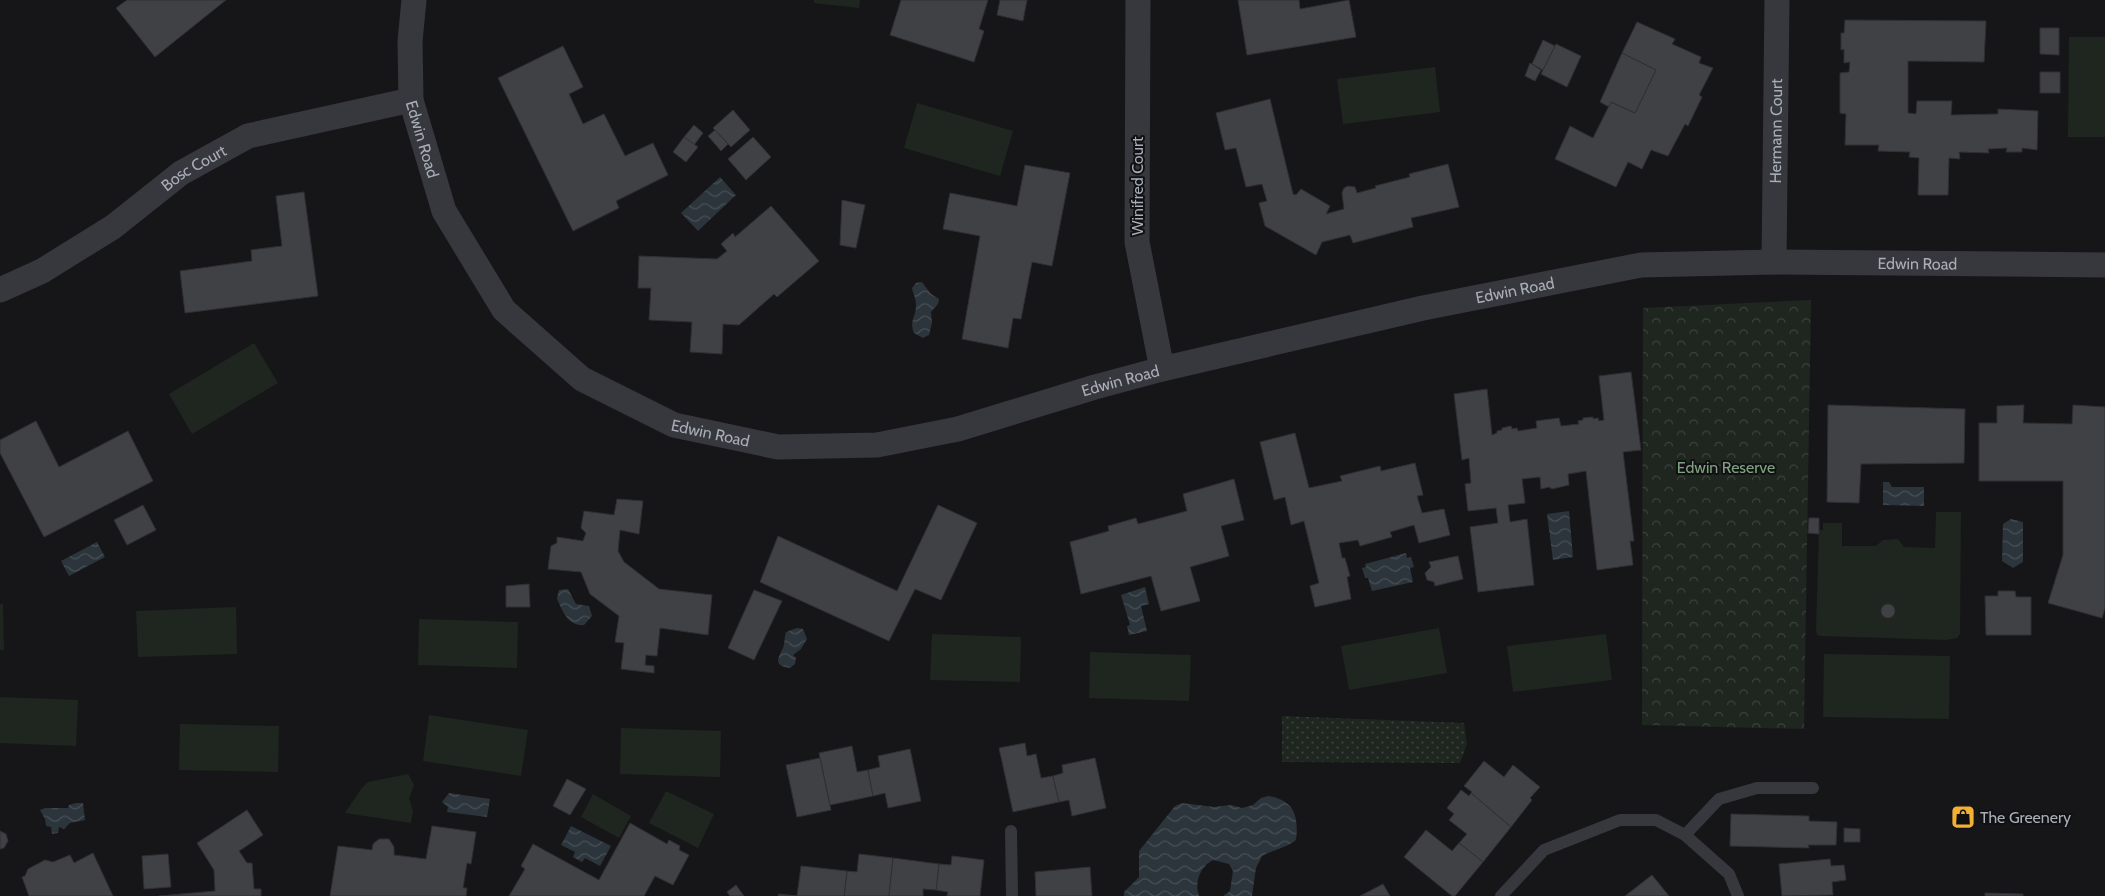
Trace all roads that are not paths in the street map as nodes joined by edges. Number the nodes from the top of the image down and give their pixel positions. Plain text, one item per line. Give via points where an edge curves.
1 (414, 0) edge
2 (1138, 0) edge
3 (1777, 0) edge
4 (411, 100) junction
5 (1774, 262) junction
6 (2105, 265) edge
7 (0, 290) edge
8 (1162, 369) junction
9 (1813, 788) dead end
10 (1011, 831) dead end
11 (1685, 835) junction
12 (1012, 896) edge
13 (1502, 896) edge
14 (1738, 896) edge

1 - 4 street, Edwin Road via 410,41
2 - 8 street, Winifred Court via 1137,242
3 - 5 street, Hermann Court
4 - 7 street, Bosc Court via 248,136 181,173 113,227 42,271
4 - 8 street, Edwin Road via 444,211 504,310 582,380 674,425 778,447 877,445 958,429
5 - 6 street, Edwin Road
5 - 8 street, Edwin Road via 1641,266 1423,308
9 - 11 lane via 1757,788 1719,799
10 - 12 lane
11 - 13 lane via 1656,820 1620,820 1544,850
11 - 14 lane via 1728,874

